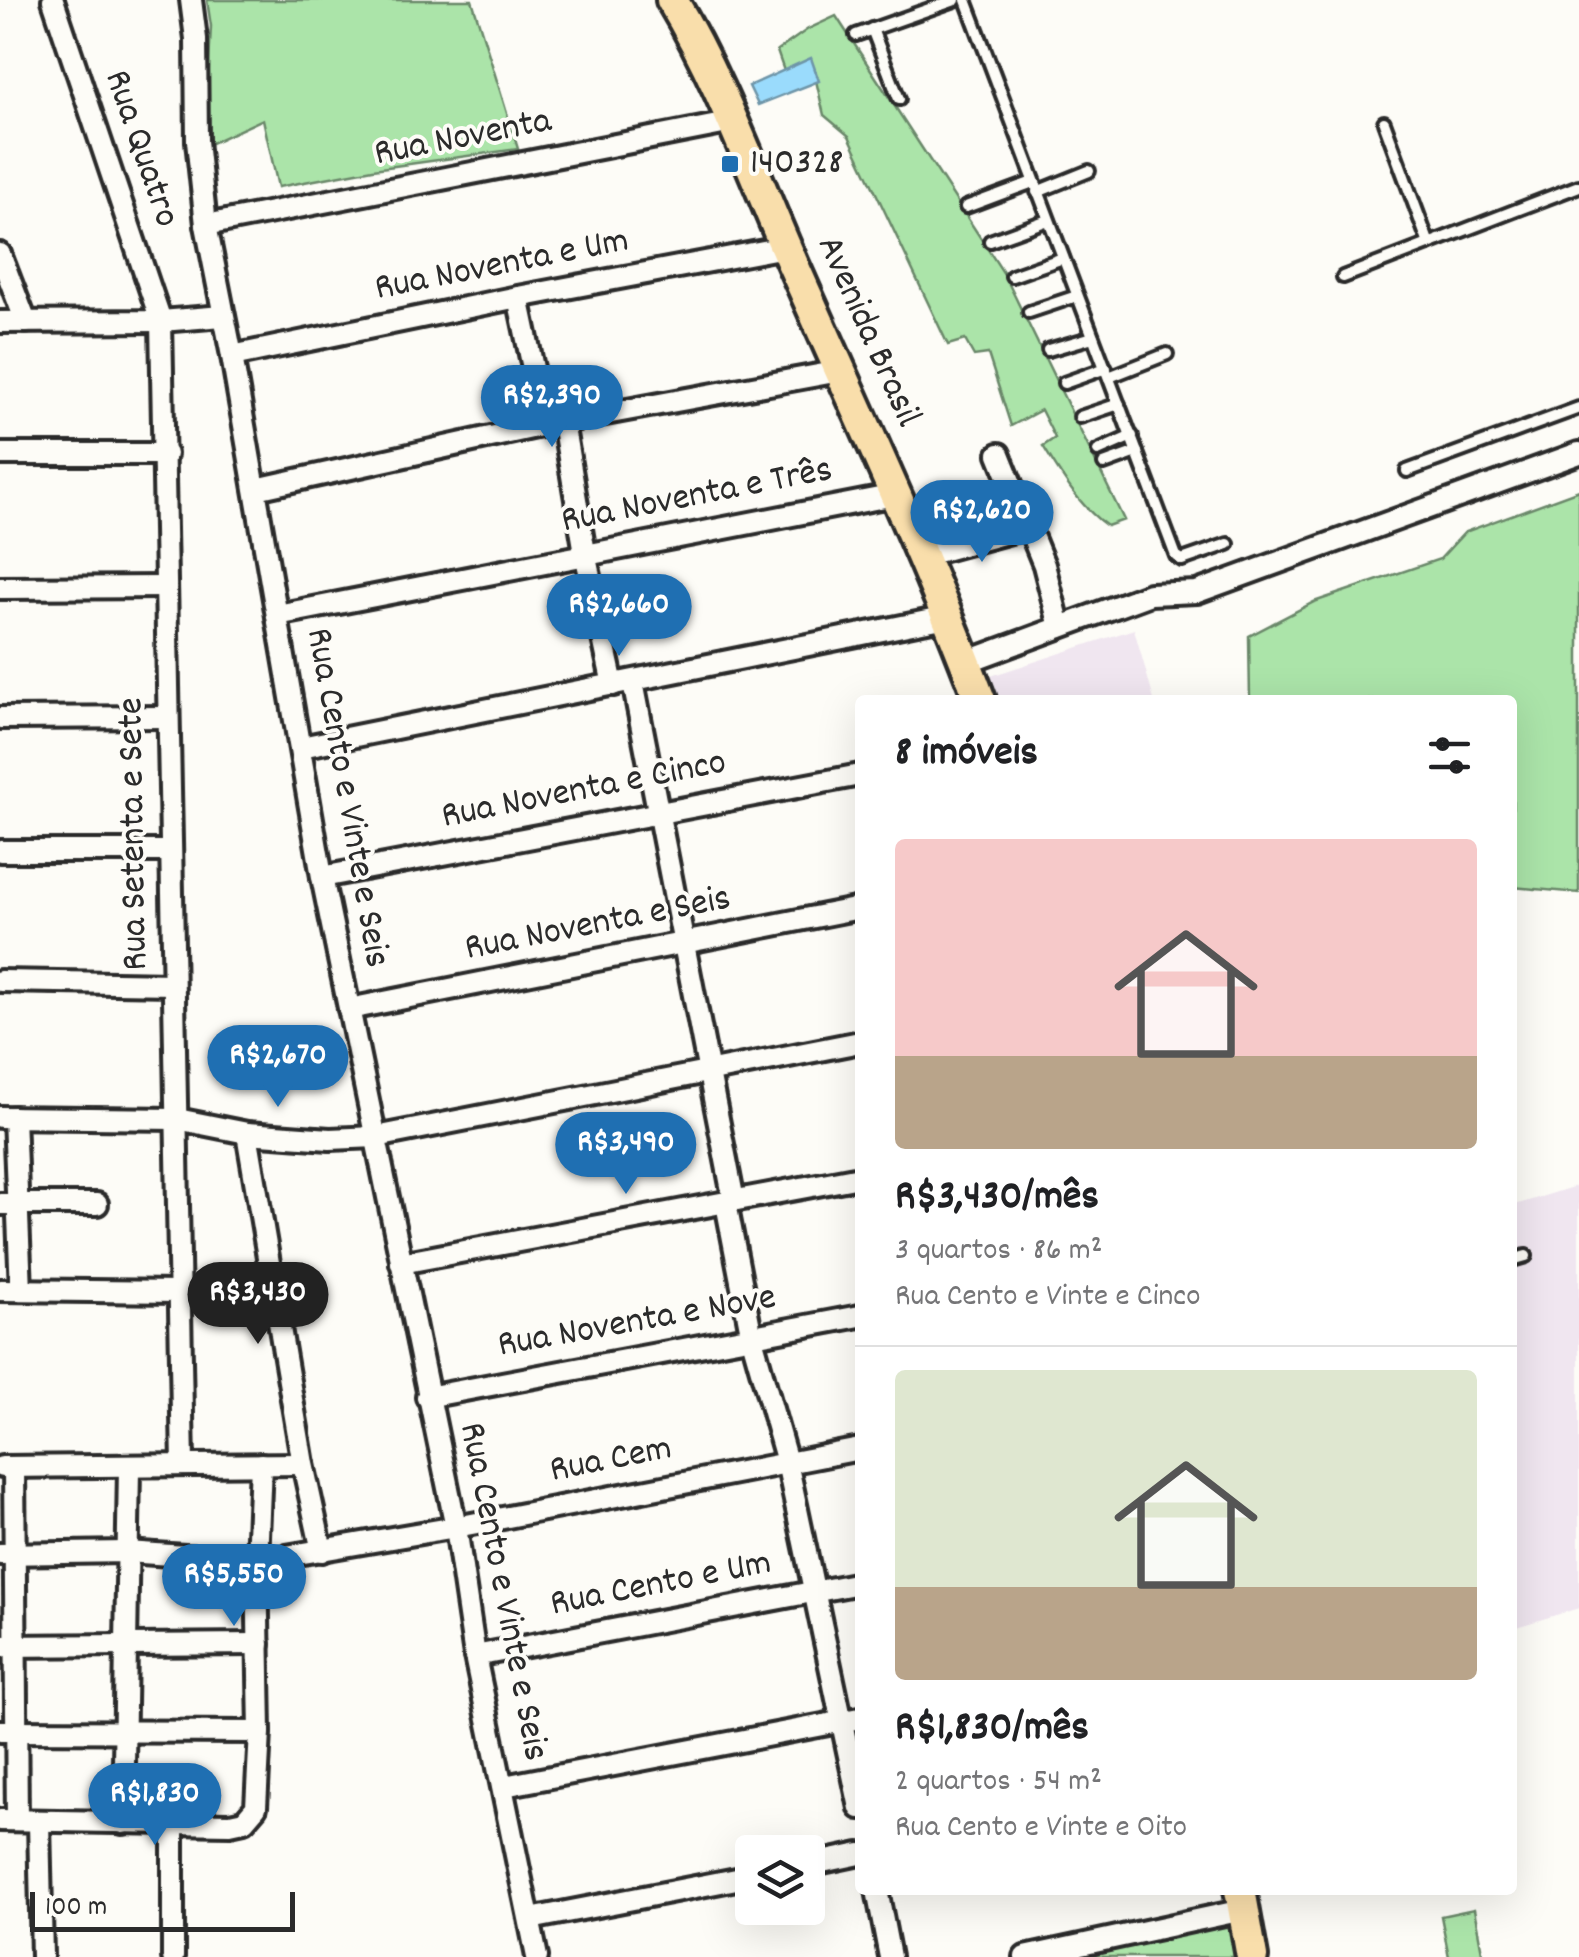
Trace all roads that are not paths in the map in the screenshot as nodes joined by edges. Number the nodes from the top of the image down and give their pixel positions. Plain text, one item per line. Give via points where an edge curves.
1 (53, 0) edge
2 (191, 0) edge
3 (672, 0) edge
4 (955, 0) edge
5 (966, 0) edge
6 (872, 29) junction
7 (856, 35) dead end
8 (899, 99) dead end
9 (733, 122) junction
10 (1384, 122) dead end
11 (1088, 171) dead end
12 (1579, 186) edge
13 (1035, 187) junction
14 (966, 207) dead end
15 (1048, 220) junction
16 (206, 225) junction
17 (990, 241) dead end
18 (1429, 244) junction
19 (785, 247) junction
20 (0, 254) edge
21 (1063, 258) junction
22 (1012, 276) dead end
23 (1343, 276) dead end
24 (1077, 296) junction
25 (518, 297) junction
26 (1029, 312) dead end
27 (224, 316) junction
28 (161, 321) junction
29 (0, 322) edge
30 (26, 322) junction
31 (1093, 336) junction
32 (1048, 350) dead end
33 (1167, 354) dead end
34 (232, 356) junction
35 (840, 371) junction
36 (1107, 373) junction
37 (1064, 383) dead end
38 (1120, 404) junction
39 (1579, 408) edge
40 (1080, 418) dead end
41 (554, 424) junction
42 (1132, 436) junction
43 (1098, 451) dead end
44 (1138, 452) junction
45 (1579, 453) edge
46 (0, 454) edge
47 (166, 454) junction
48 (999, 454) dead end
49 (1104, 464) dead end
50 (1407, 470) dead end
51 (256, 488) junction
52 (894, 496) junction
53 (1029, 527) junction
54 (1228, 544) dead end
55 (585, 553) junction
56 (922, 556) junction
57 (166, 587) junction
58 (0, 588) edge
59 (277, 615) junction
60 (947, 617) junction
61 (1060, 627) junction
62 (966, 662) junction
63 (623, 683) junction
64 (978, 695) edge
65 (168, 717) junction
66 (0, 718) edge
67 (301, 747) junction
68 (855, 775) edge
69 (656, 812) junction
70 (0, 851) edge
71 (170, 851) junction
72 (322, 877) junction
73 (855, 909) edge
74 (684, 944) junction
75 (0, 981) edge
76 (173, 984) junction
77 (349, 1009) junction
78 (855, 1043) edge
79 (709, 1072) junction
80 (7, 1117) edge
81 (177, 1119) junction
82 (247, 1133) junction
83 (376, 1137) junction
84 (855, 1177) edge
85 (730, 1202) junction
86 (9, 1204) edge
87 (97, 1204) dead end
88 (1526, 1256) dead end
89 (1517, 1259) edge
90 (400, 1264) junction
91 (11, 1290) edge
92 (179, 1292) junction
93 (855, 1317) edge
94 (752, 1338) junction
95 (427, 1396) junction
96 (855, 1450) edge
97 (787, 1462) junction
98 (262, 1464) junction
99 (303, 1464) junction
100 (183, 1465) junction
101 (7, 1467) edge
102 (130, 1468) junction
103 (456, 1527) junction
104 (322, 1551) junction
105 (127, 1552) junction
106 (7, 1554) edge
107 (257, 1561) junction
108 (855, 1584) edge
109 (816, 1591) junction
110 (259, 1644) junction
111 (127, 1645) junction
112 (8, 1646) edge
113 (474, 1656) junction
114 (851, 1720) edge
115 (8, 1731) edge
116 (127, 1732) junction
117 (260, 1732) junction
118 (855, 1759) edge
119 (504, 1786) junction
120 (8, 1820) edge
121 (38, 1822) junction
122 (123, 1823) junction
123 (173, 1824) junction
124 (855, 1855) edge
125 (825, 1861) edge
126 (735, 1879) edge
127 (878, 1895) edge
128 (1241, 1900) edge
129 (530, 1919) junction
130 (42, 1957) edge
131 (173, 1957) edge
132 (537, 1957) edge
133 (890, 1957) edge
134 (1025, 1957) edge
135 (1252, 1957) edge

1 - 28 street, Rua Quatro
2 - 16 street, Rua Cento e Vinte e Seis
3 - 9 main road, Avenida Brasil
4 - 6 lane
5 - 13 lane
6 - 7 lane
6 - 8 lane
9 - 16 street, Rua Noventa
9 - 19 main road, Avenida Brasil
10 - 18 lane
11 - 13 lane
12 - 18 lane
13 - 14 lane
13 - 15 lane
15 - 17 lane
15 - 21 lane
16 - 27 street, Rua Cento e Vinte e Seis
18 - 23 lane
19 - 25 street, Rua Noventa e Um
19 - 35 main road, Avenida Brasil
20 - 30 street
21 - 22 lane
21 - 24 lane
24 - 26 lane
24 - 31 lane
25 - 34 street, Rua Noventa e Um
25 - 41 street
27 - 28 street
27 - 34 street, Rua Cento e Vinte e Seis
28 - 30 street
28 - 47 street, Rua Setenta e Sete
29 - 30 street
31 - 32 lane
31 - 36 lane
33 - 36 lane
34 - 51 street, Rua Cento e Vinte e Seis
35 - 41 street
35 - 52 main road, Avenida Brasil
36 - 37 lane
36 - 38 lane
38 - 40 lane
38 - 42 lane
39 - 50 lane
41 - 51 street
41 - 55 street
42 - 43 lane
42 - 44 lane
44 - 49 lane
44 - 54 lane via 1176,556 1182,560
45 - 61 street via 1197,592 1150,594
46 - 47 street
47 - 57 street, Rua Setenta e Sete
48 - 53 street
51 - 59 street, Rua Cento e Vinte e Seis
52 - 55 street, Rua Noventa e Três
52 - 56 main road, Avenida Brasil
53 - 56 street
53 - 61 street
55 - 59 street, Rua Noventa e Três
55 - 63 street
56 - 60 main road, Avenida Brasil
57 - 58 street
57 - 65 street, Rua Setenta e Sete
59 - 67 street, Rua Cento e Vinte e Seis
60 - 62 main road, Avenida Brasil
60 - 63 street
61 - 62 street
62 - 64 main road, Avenida Brasil
63 - 67 street
63 - 69 street
65 - 66 street
65 - 71 street, Rua Setenta e Sete
67 - 72 street, Rua Cento e Vinte e Seis
68 - 69 street, Rua Noventa e Cinco
69 - 72 street, Rua Noventa e Cinco
69 - 74 street
70 - 71 street
71 - 76 street, Rua Setenta e Sete
72 - 77 street, Rua Cento e Vinte e Seis
73 - 74 street, Rua Noventa e Seis
74 - 77 street, Rua Noventa e Seis
74 - 79 street
75 - 76 street
76 - 81 street, Rua Setenta e Sete
77 - 83 street, Rua Cento e Vinte e Seis
78 - 79 street
79 - 83 street
79 - 85 street
80 - 81 street
80 - 86 street
81 - 82 street
81 - 92 street, Rua Setenta e Sete
82 - 83 street
82 - 99 street
83 - 90 street, Rua Cento e Vinte e Seis
84 - 85 street
85 - 90 street
85 - 94 street
86 - 87 street
86 - 91 street
88 - 89 lane
90 - 95 street, Rua Cento e Vinte e Seis
91 - 92 street
92 - 100 street, Rua Setenta e Sete
93 - 94 street, Rua Noventa e Nove
94 - 95 street, Rua Noventa e Nove
94 - 97 street
95 - 103 street, Rua Cento e Vinte e Seis
96 - 97 street, Rua Cem
97 - 103 street, Rua Cem
97 - 109 street
98 - 99 street
98 - 100 street
98 - 107 street
99 - 104 street
100 - 102 street
101 - 102 street
101 - 106 street
102 - 105 street
103 - 104 street, Rua Cem
103 - 113 street, Rua Cento e Vinte e Seis
104 - 107 street, Rua Cem
105 - 106 street, Rua Cem
105 - 107 street, Rua Cem
105 - 111 street
106 - 112 street
107 - 110 street
108 - 109 street, Rua Cento e Um
109 - 113 street, Rua Cento e Um
109 - 114 street
110 - 111 street
110 - 117 street
111 - 112 street
111 - 116 street
112 - 115 street
113 - 119 street, Rua Cento e Vinte e Seis
114 - 118 street
114 - 119 street
115 - 116 street
115 - 120 street
116 - 117 street
116 - 122 street
117 - 123 street via 259,1794 244,1821
119 - 129 street, Rua Cento e Vinte e Seis
120 - 121 street
121 - 122 street
121 - 130 street
122 - 123 street
123 - 131 street
124 - 125 street
126 - 129 street
127 - 133 street
128 - 134 street
128 - 135 main road
129 - 132 street, Rua Cento e Vinte e Seis

